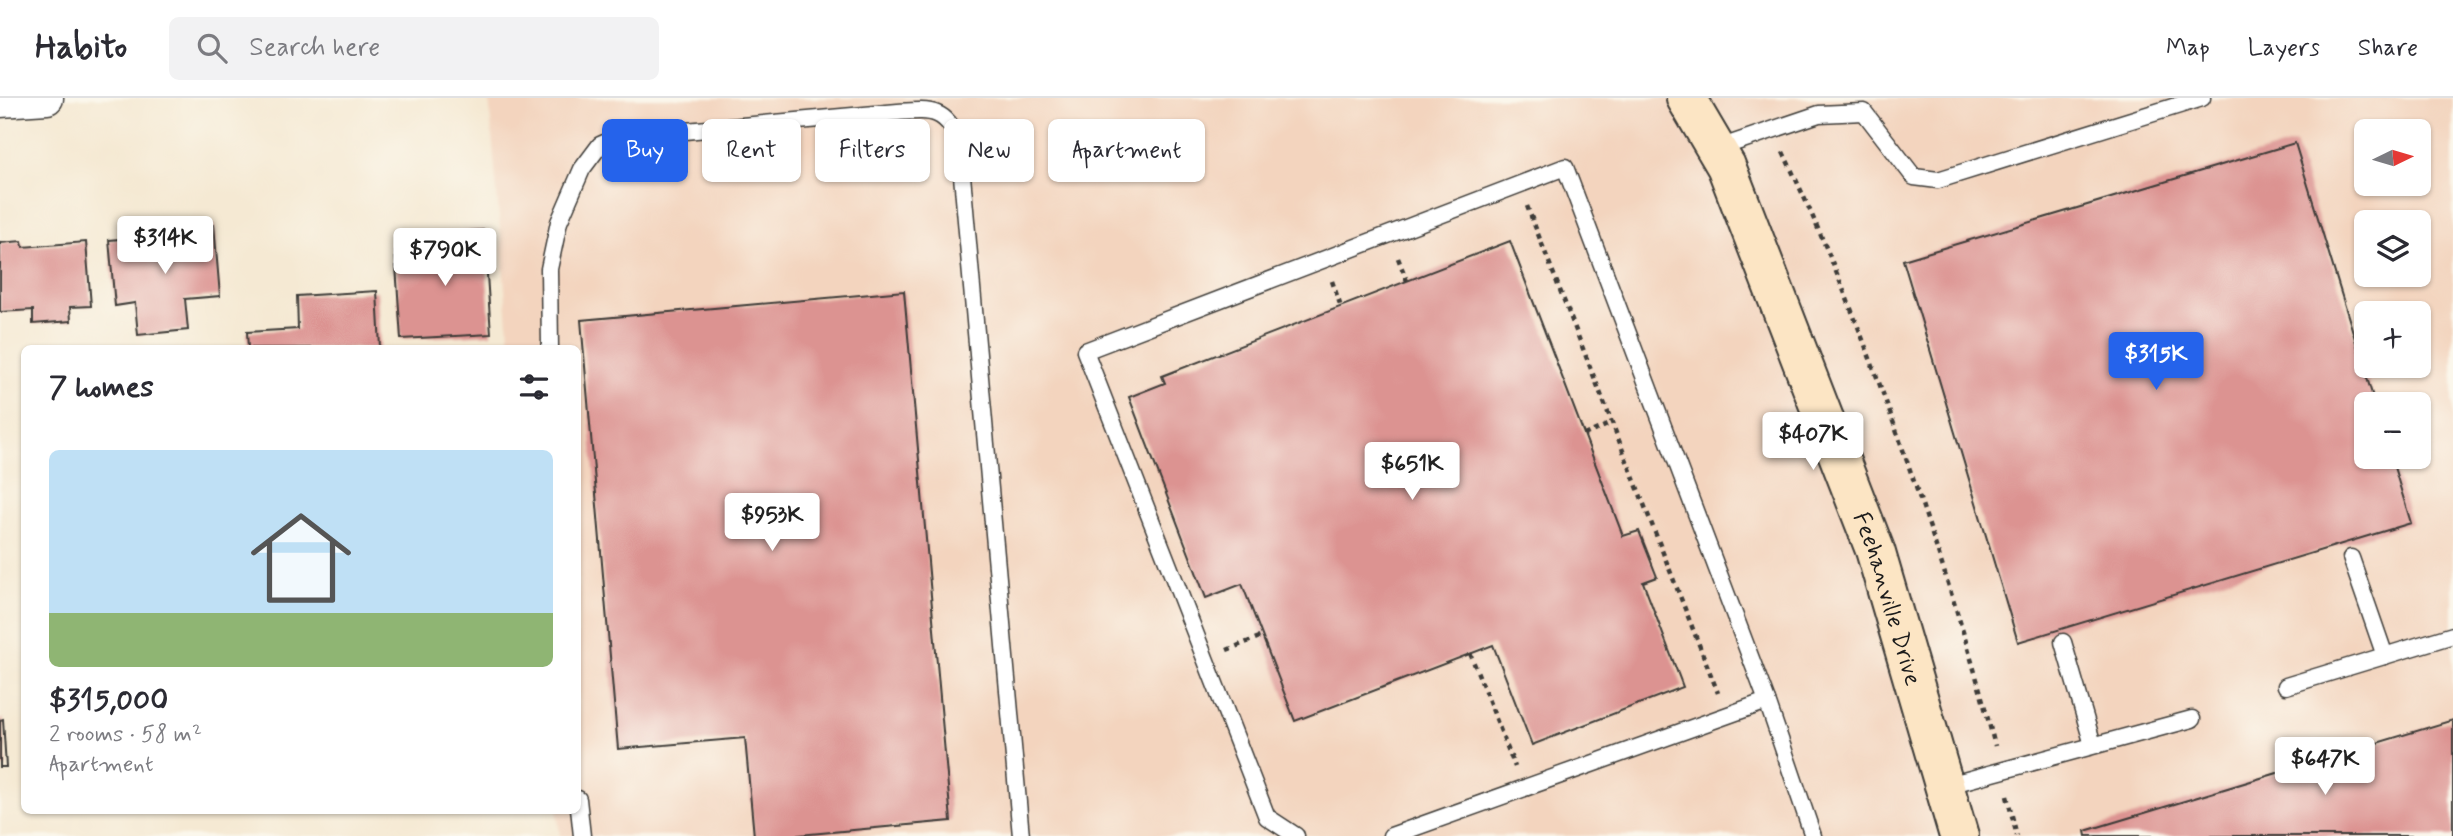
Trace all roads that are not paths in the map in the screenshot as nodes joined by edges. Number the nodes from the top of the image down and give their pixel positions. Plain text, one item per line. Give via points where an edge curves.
1 (47, 98) edge
2 (1686, 98) edge
3 (2202, 98) edge
4 (0, 101) edge
5 (1716, 149) junction
6 (551, 345) edge
7 (2351, 558) dead end
8 (2453, 635) edge
9 (2063, 642) dead end
10 (2385, 656) junction
11 (2286, 686) dead end
12 (1767, 701) junction
13 (2192, 719) dead end
14 (2093, 745) junction
15 (1945, 786) junction
16 (580, 814) edge
17 (582, 836) edge
18 (1021, 836) edge
19 (1296, 836) edge
20 (1391, 836) edge
21 (1814, 836) edge
22 (1959, 836) edge

1 - 4 street
2 - 5 street, Feehanville Drive
3 - 5 lane via 1938,180 1914,177 1864,112 1819,114
5 - 15 street, Feehanville Drive via 1875,550
6 - 18 lane via 550,268 559,222 582,169 600,145 618,137 926,110 942,114 959,142
7 - 10 lane
8 - 10 lane
9 - 14 lane
10 - 11 lane
12 - 19 lane via 1565,167 1085,351 1267,817
12 - 20 lane
12 - 21 lane
13 - 14 lane
14 - 15 lane
15 - 22 street, Feehanville Drive
16 - 17 lane

